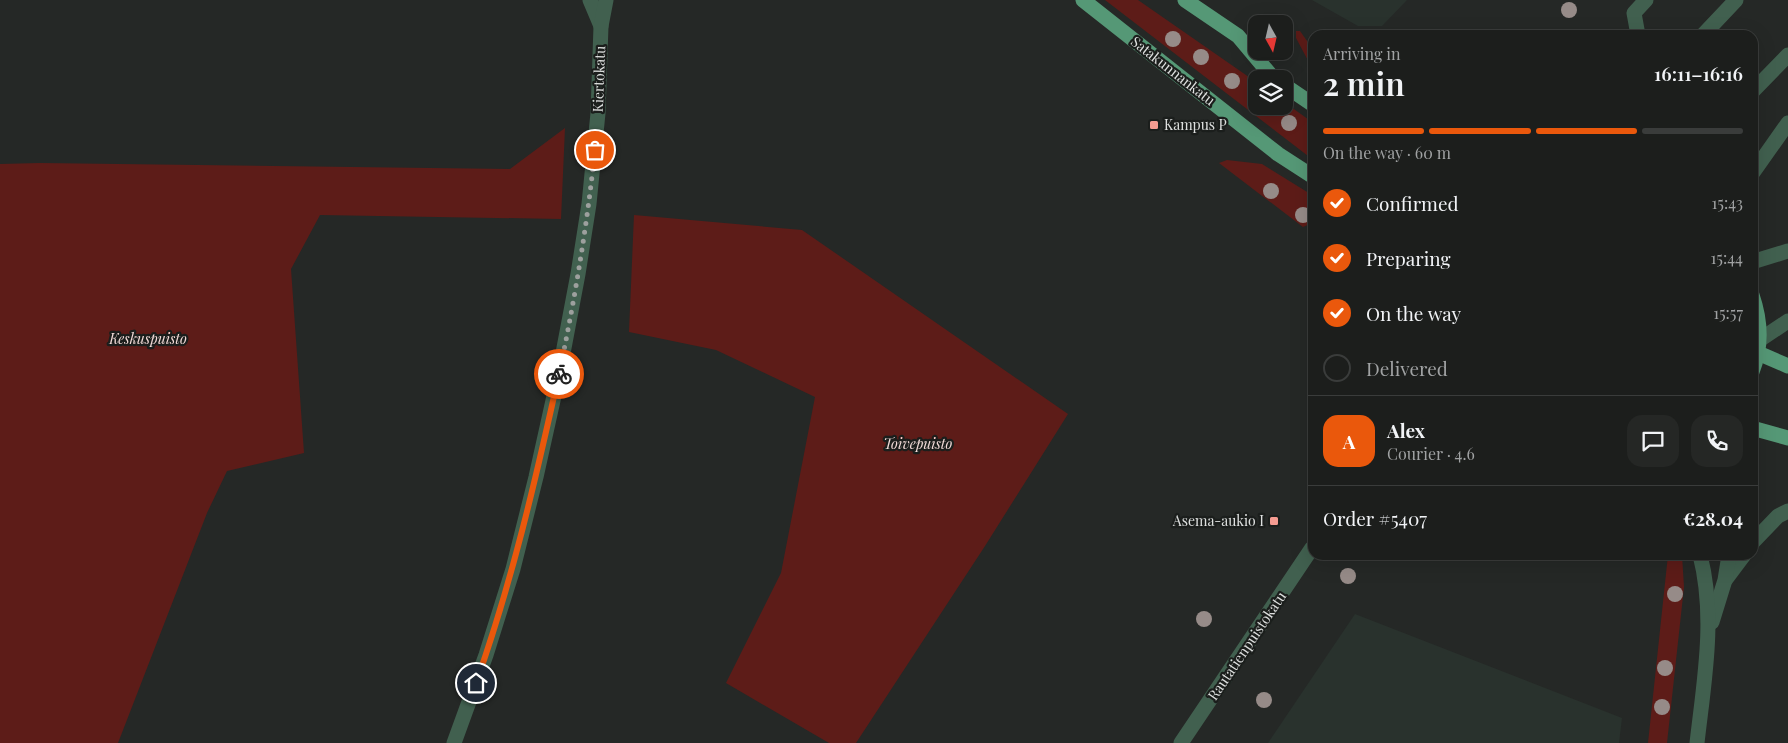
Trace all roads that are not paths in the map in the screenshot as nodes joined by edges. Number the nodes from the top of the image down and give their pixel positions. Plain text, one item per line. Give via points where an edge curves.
1 (590, 0) edge
2 (606, 0) edge
3 (1084, 0) edge
4 (1185, 0) edge
5 (1646, 0) edge
6 (1736, 0) edge
7 (601, 26) junction
8 (1637, 30) edge
9 (1708, 30) edge
10 (1788, 55) edge
11 (1266, 70) edge
12 (1758, 86) edge
13 (1293, 91) edge
14 (1308, 101) edge
15 (1788, 123) edge
16 (1758, 166) edge
17 (1308, 173) edge
18 (1788, 251) edge
19 (1758, 260) edge
20 (1788, 321) edge
21 (1758, 333) edge
22 (1759, 346) junction
23 (1758, 350) edge
24 (1788, 366) edge
25 (1758, 430) edge
26 (1788, 438) edge
27 (1788, 511) edge
28 (1758, 538) edge
29 (1308, 554) edge
30 (1701, 560) edge
31 (1728, 560) edge
32 (1740, 560) edge
33 (1726, 580) junction
34 (1709, 630) junction
35 (454, 743) edge
36 (1181, 743) edge
37 (1697, 743) edge

1 - 7 street, Kiertokatu
2 - 7 street, Kiertokatu
3 - 17 main road, Satakunnankatu via 1278,154
4 - 11 main road via 1238,36
5 - 8 street via 1634,13
6 - 9 street
7 - 35 street, Kiertokatu via 598,113 589,204 560,369 513,570
10 - 12 street
13 - 14 main road
15 - 16 street
18 - 19 street
20 - 22 street
21 - 22 main road
22 - 23 main road
22 - 24 main road
25 - 26 main road
27 - 28 street via 1778,516
29 - 36 street, Rautatienpuistokatu
30 - 34 street via 1707,579
31 - 33 street
32 - 33 street
33 - 34 street
34 - 37 street

